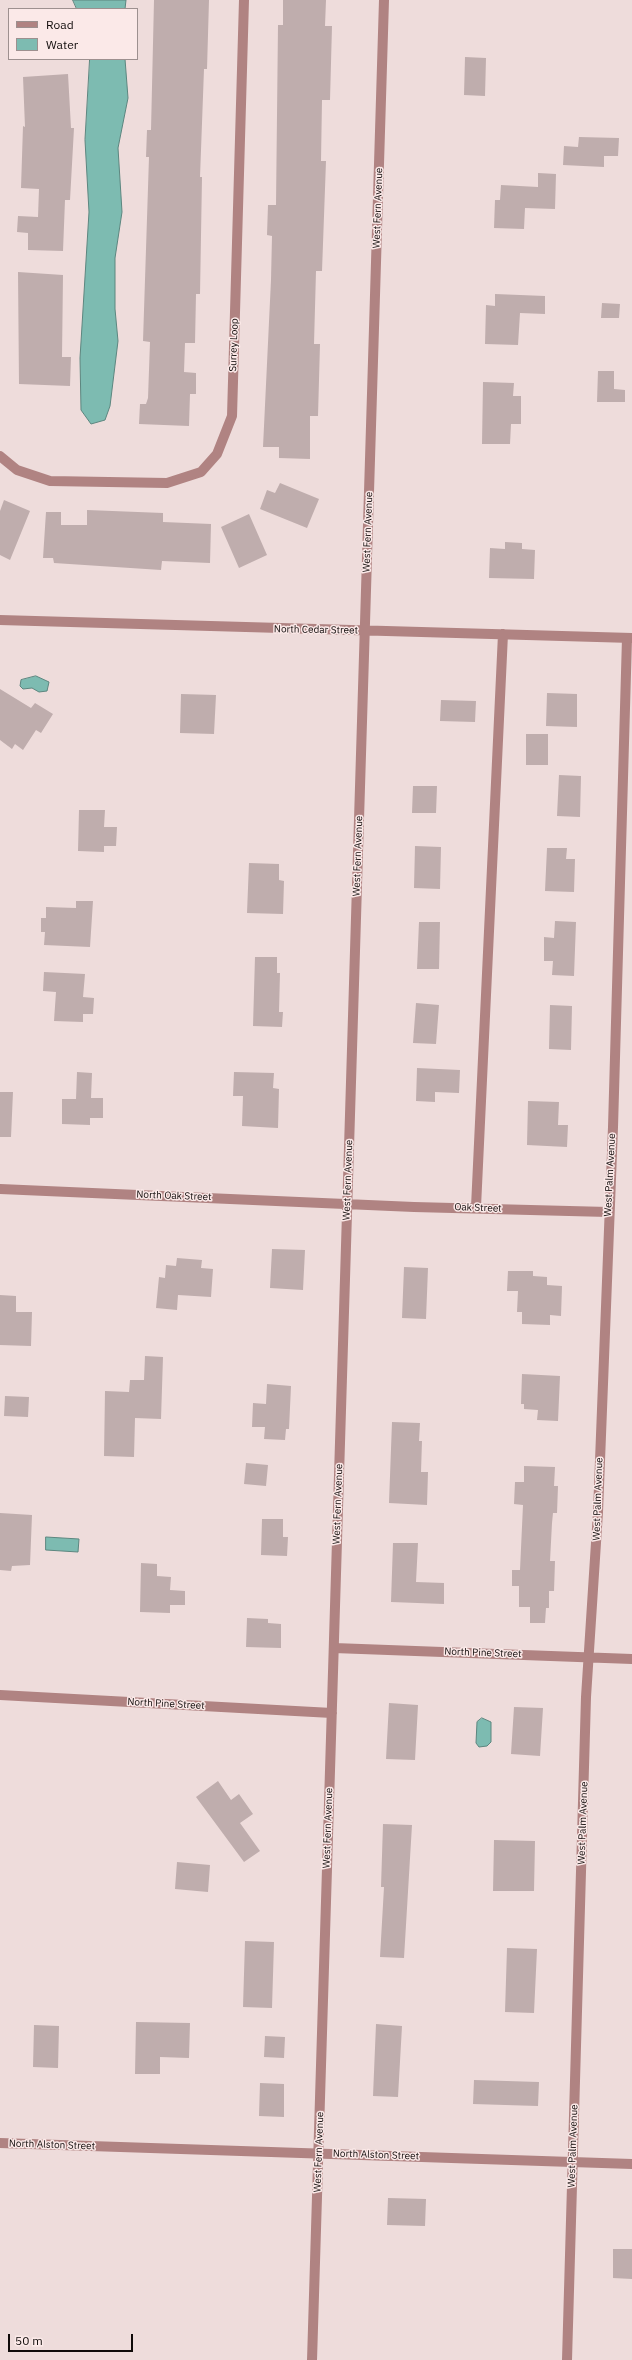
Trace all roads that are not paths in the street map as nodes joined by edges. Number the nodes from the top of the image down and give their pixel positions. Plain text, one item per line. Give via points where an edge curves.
1 (244, 0) edge
2 (384, 0) edge
3 (0, 456) edge
4 (0, 620) edge
5 (365, 631) junction
6 (503, 634) junction
7 (629, 638) edge
8 (0, 1189) edge
9 (347, 1203) junction
10 (476, 1207) junction
11 (608, 1212) junction
12 (334, 1648) junction
13 (590, 1656) junction
14 (632, 1659) edge
15 (0, 1695) edge
16 (332, 1713) junction
17 (0, 2143) edge
18 (318, 2153) junction
19 (573, 2161) junction
20 (632, 2164) edge
21 (312, 2360) edge
22 (567, 2360) edge

1 - 3 street, Surrey Loop via 232,416 218,454 201,472 167,483 50,481 17,470
2 - 5 street, West Fern Avenue
4 - 5 street, North Cedar Street
5 - 6 street, North Cedar Street
5 - 9 street, West Fern Avenue
6 - 7 street, North Cedar Street
6 - 10 street
7 - 11 street, West Palm Avenue
8 - 9 street, North Oak Street
9 - 10 street, Oak Street
9 - 12 street, West Fern Avenue
10 - 11 street, Oak Street
11 - 13 street, West Palm Avenue via 598,1512
12 - 13 street, North Pine Street
12 - 16 street, West Fern Avenue
13 - 14 street, North Pine Street
13 - 19 street, West Palm Avenue via 586,1696
15 - 16 street, North Pine Street
16 - 18 street, West Fern Avenue
17 - 18 street, North Alston Street
18 - 19 street, North Alston Street
18 - 21 street, West Fern Avenue
19 - 20 street, North Alston Street
19 - 22 street, West Palm Avenue

